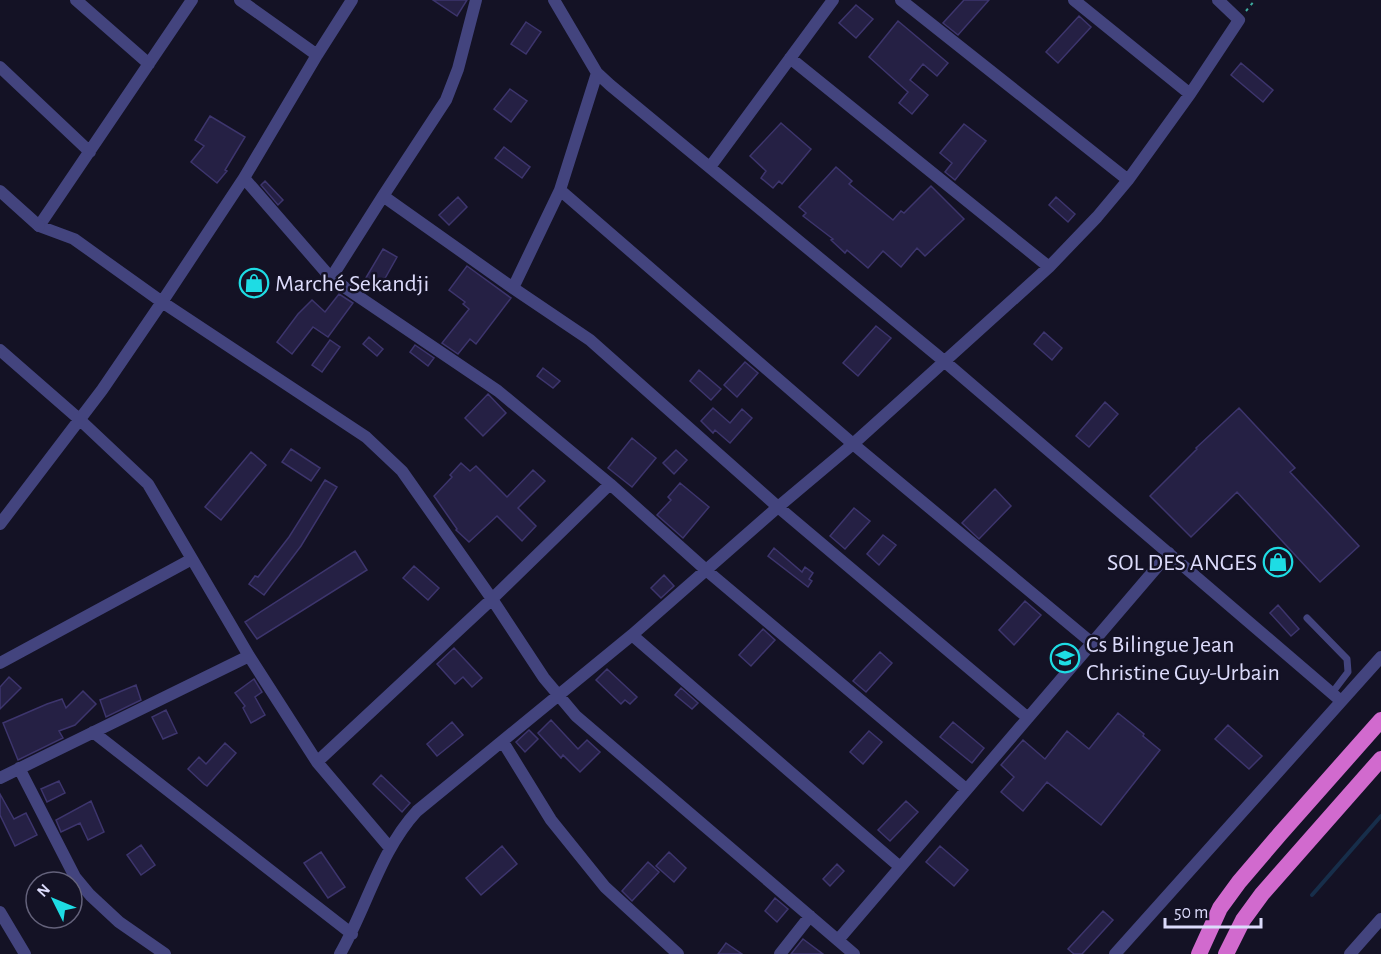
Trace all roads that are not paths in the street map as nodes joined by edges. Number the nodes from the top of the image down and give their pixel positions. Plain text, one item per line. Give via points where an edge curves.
1 (76, 0) edge
2 (192, 0) edge
3 (240, 0) edge
4 (352, 0) edge
5 (476, 0) edge
6 (554, 0) edge
7 (833, 0) edge
8 (901, 0) edge
9 (1074, 0) edge
10 (1218, 0) edge
11 (316, 55) junction
12 (790, 58) junction
13 (149, 64) junction
14 (0, 67) edge
15 (597, 73) junction
16 (1190, 94) junction
17 (90, 152) junction
18 (710, 167) junction
19 (244, 178) junction
20 (1128, 180) junction
21 (560, 190) junction
22 (0, 191) edge
23 (383, 195) junction
24 (39, 226) junction
25 (1049, 267) junction
26 (331, 278) junction
27 (513, 288) junction
28 (162, 302) junction
29 (0, 350) edge
30 (944, 361) junction
31 (80, 419) junction
32 (854, 444) junction
33 (610, 484) junction
34 (777, 507) junction
35 (0, 524) edge
36 (1169, 553) junction
37 (192, 559) junction
38 (706, 570) junction
39 (492, 599) junction
40 (1307, 618) dead end
41 (632, 635) junction
42 (1092, 643) junction
43 (249, 656) junction
44 (1381, 657) edge
45 (0, 663) edge
46 (559, 696) junction
47 (1337, 697) junction
48 (1028, 718) junction
49 (1381, 720) edge
50 (93, 732) junction
51 (503, 742) junction
52 (1381, 759) edge
53 (317, 762) junction
54 (19, 768) junction
55 (0, 778) edge
56 (966, 789) junction
57 (390, 848) junction
58 (900, 867) junction
59 (0, 912) edge
60 (810, 916) junction
61 (1381, 920) edge
62 (4, 930) edge
63 (352, 934) junction
64 (838, 939) junction
65 (25, 954) edge
66 (165, 954) edge
67 (340, 954) edge
68 (678, 954) edge
69 (780, 954) edge
70 (854, 954) edge
71 (1115, 954) edge
72 (1199, 954) edge
73 (1226, 954) edge
74 (1350, 954) edge

1 - 13 street
2 - 13 street
3 - 11 street
4 - 11 street
5 - 23 street via 446,100
6 - 15 street
7 - 12 street
8 - 20 street
9 - 16 street
10 - 16 street via 1239,21
11 - 19 street
12 - 18 street
12 - 25 street
13 - 17 street
14 - 17 street
15 - 18 street
15 - 21 street
16 - 20 street
17 - 24 street
18 - 30 street
19 - 26 street
19 - 28 street
20 - 25 street
21 - 27 street
21 - 32 street
22 - 24 street
23 - 26 street
23 - 27 street
24 - 28 street via 74,238
25 - 30 street
26 - 33 street via 498,391
27 - 34 street via 590,340
28 - 31 street
28 - 39 street via 381,450 402,471
29 - 31 street
30 - 32 street
30 - 36 street
31 - 35 street
31 - 37 street via 148,484
32 - 34 street
32 - 42 street
33 - 38 street
33 - 39 street
34 - 38 street
34 - 48 street
36 - 42 street
36 - 47 street
37 - 43 street
37 - 45 street
38 - 41 street
38 - 56 street
39 - 46 street
39 - 53 street
40 - 47 lane via 1347,658 1348,672
41 - 46 street
41 - 58 street
42 - 48 street
43 - 50 street
43 - 53 street
44 - 47 street
46 - 51 street
46 - 60 street via 592,731
47 - 71 street
48 - 56 street
49 - 72 highway via 1239,882 1220,908
50 - 54 street
50 - 63 street
51 - 57 street via 417,811
51 - 68 street via 551,820 605,887
52 - 73 highway via 1262,894
53 - 57 street
54 - 55 street
54 - 66 street via 75,877 119,922
56 - 58 street
57 - 63 street
58 - 64 street
59 - 62 street
60 - 64 street
60 - 69 street
61 - 74 street
62 - 65 street
63 - 67 street
64 - 70 street

